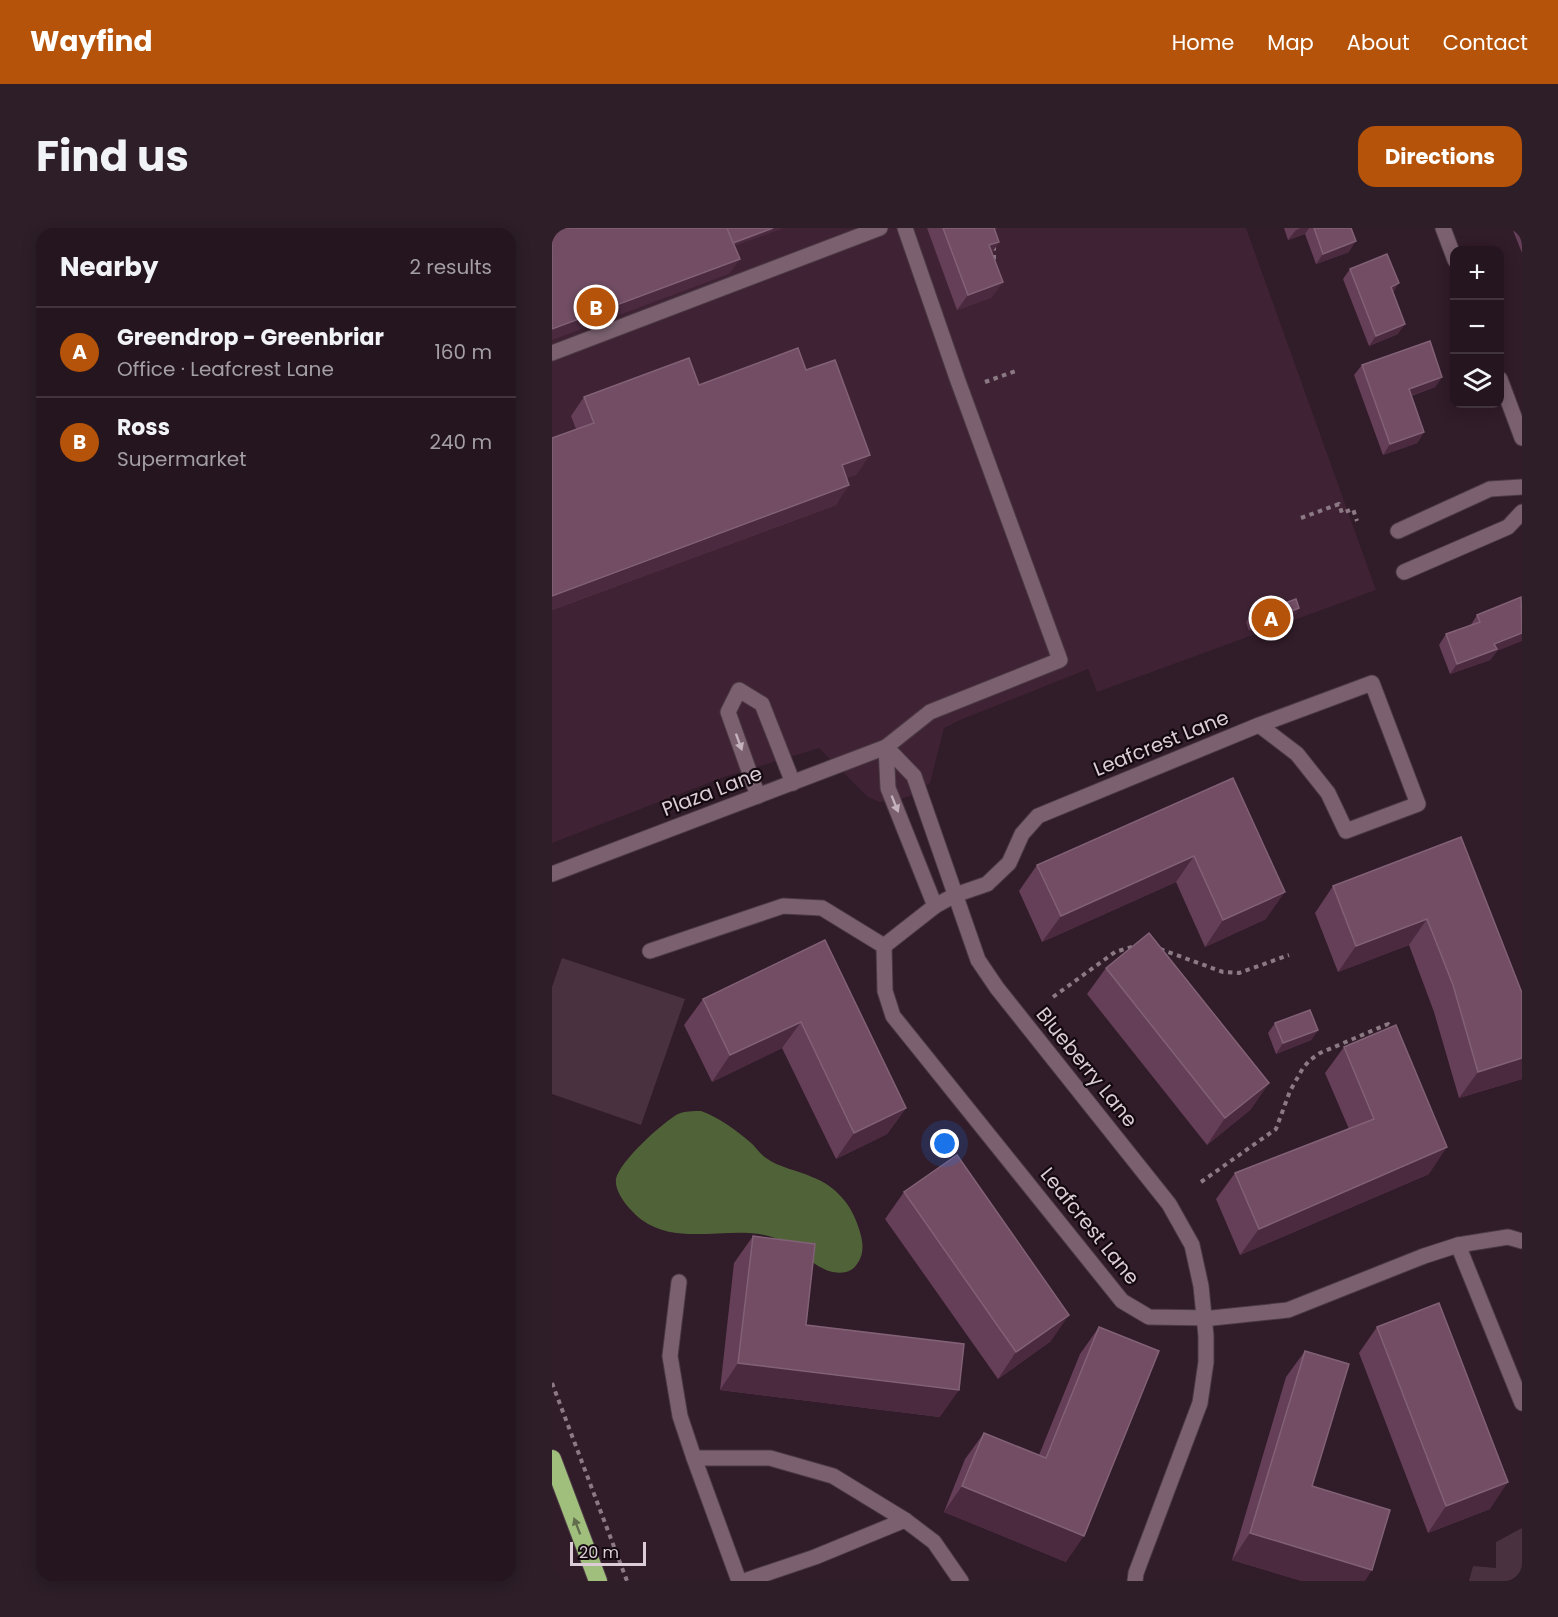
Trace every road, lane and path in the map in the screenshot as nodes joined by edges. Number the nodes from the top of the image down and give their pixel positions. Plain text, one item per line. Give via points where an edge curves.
1 (880, 228) edge
2 (905, 228) edge
3 (1443, 228) edge
4 (994, 241) edge
5 (1450, 247) edge
6 (994, 270) edge
7 (552, 353) edge
8 (1016, 371) dead end
9 (985, 382) dead end
10 (1504, 390) edge
11 (1522, 438) edge
12 (1522, 487) edge
13 (1522, 512) edge
14 (1301, 519) dead end
15 (1357, 521) dead end
16 (1398, 531) dead end
17 (1404, 572) dead end
18 (1259, 725) junction
19 (886, 747) junction
20 (794, 783) junction
21 (758, 796) junction
22 (552, 874) edge
23 (955, 895) junction
24 (935, 906) junction
25 (884, 946) junction
26 (1142, 946) edge
27 (1150, 946) edge
28 (650, 951) dead end
29 (1289, 955) dead end
30 (1053, 997) dead end
31 (1390, 1028) edge
32 (1201, 1182) dead end
33 (1522, 1241) edge
34 (1458, 1245) junction
35 (678, 1282) dead end
36 (1204, 1318) junction
37 (552, 1383) edge
38 (1522, 1403) edge
39 (694, 1458) junction
40 (552, 1459) edge
41 (905, 1520) junction
42 (598, 1581) edge
43 (627, 1581) edge
44 (742, 1581) edge
45 (961, 1581) edge
46 (1135, 1581) edge

1 - 7 street
2 - 19 street, Plaza Lane via 1060,660 930,712
3 - 5 street
4 - 6 path
8 - 9 path
10 - 11 street
12 - 16 street via 1490,489
13 - 17 street via 1508,527
14 - 15 path via 1338,504 1342,513 1353,509
18 - 18 street, Leafcrest Lane via 1297,754 1328,793 1346,831 1418,804 1372,682
18 - 23 street, Leafcrest Lane via 1038,816 1022,834 1009,864 987,884
19 - 20 street, Plaza Lane
19 - 23 street, Blueberry Lane via 914,777
19 -> 24 street via 888,788
20 - 21 street, Plaza Lane
20 -> 21 street via 762,704 739,690 728,712
21 - 22 street, Plaza Lane
23 - 24 street, Leafcrest Lane
23 - 36 street, Blueberry Lane via 978,960 997,988 1169,1203 1192,1245
24 - 25 street, Leafcrest Lane
25 - 28 street via 822,908 783,906
25 - 36 street, Leafcrest Lane via 885,991 893,1016 1122,1301 1149,1317
26 - 30 path via 1115,952
27 - 29 path via 1223,972 1239,973
31 - 32 path via 1388,1024 1310,1060 1290,1091 1276,1129
33 - 34 street, Leafcrest Lane via 1508,1237
34 - 36 street, Leafcrest Lane via 1288,1310
34 - 38 street
35 - 39 street via 670,1356 680,1416
36 - 46 street, Blueberry Lane via 1206,1362 1200,1403
37 - 43 path
39 - 41 street via 770,1458 833,1476
39 - 44 street
42 -> 40 highway
41 - 44 street via 815,1557
41 - 45 street via 934,1542

